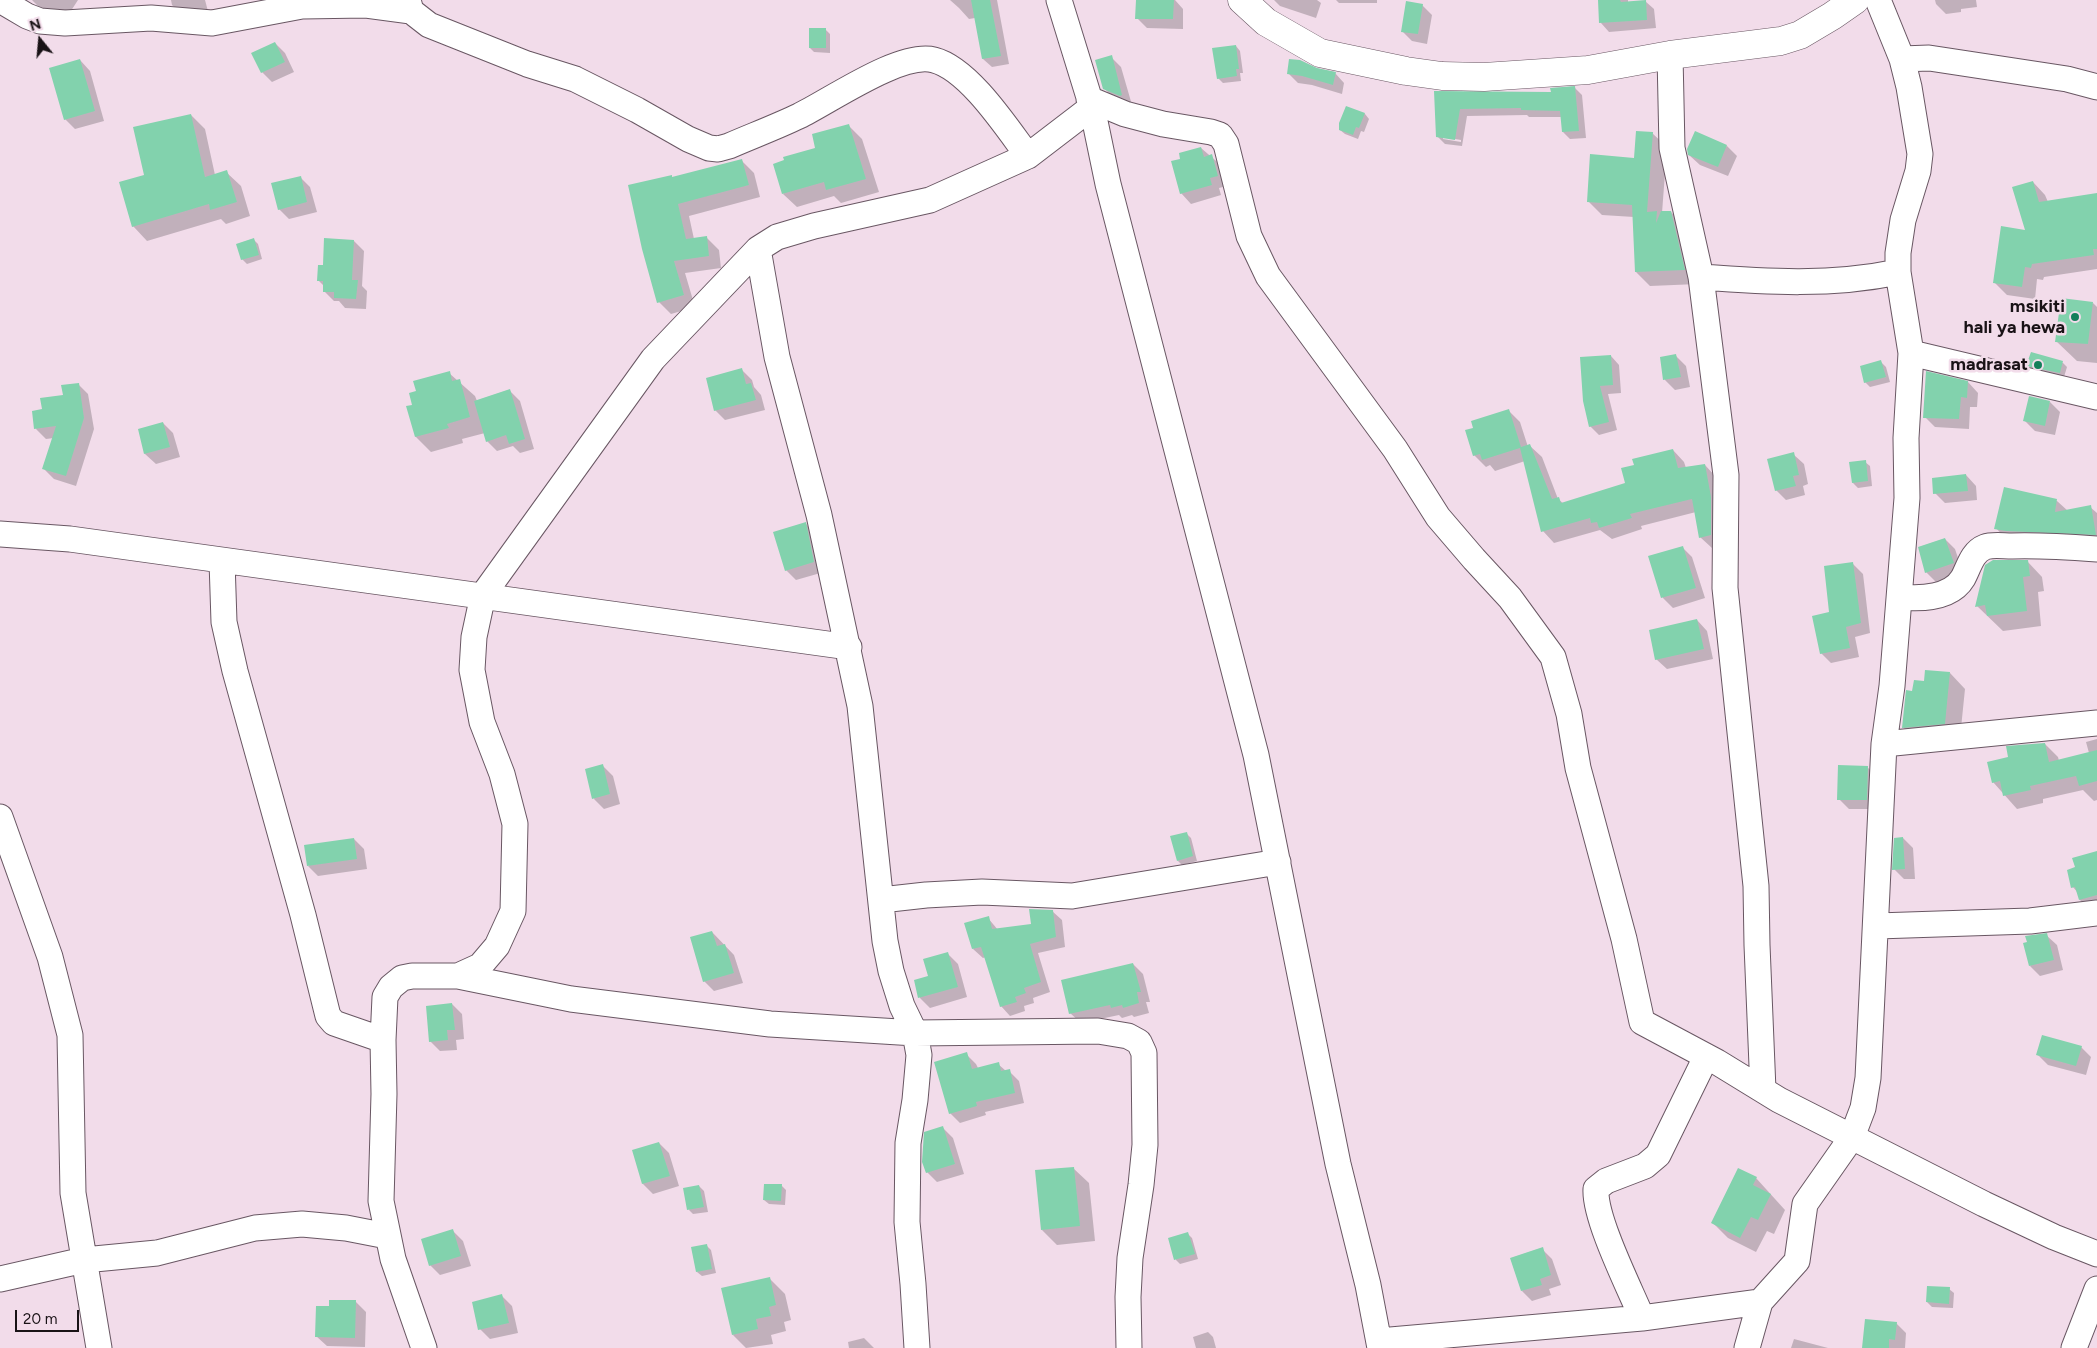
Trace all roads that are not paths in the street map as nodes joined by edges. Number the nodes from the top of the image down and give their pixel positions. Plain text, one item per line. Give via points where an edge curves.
1 (0, 0) edge
2 (1242, 0) edge
3 (1855, 0) edge
4 (1878, 0) edge
5 (1066, 2) edge
6 (409, 6) edge
7 (1670, 55) junction
8 (1902, 60) junction
9 (2097, 87) edge
10 (1090, 103) junction
11 (1028, 156) junction
12 (758, 249) junction
13 (1898, 272) junction
14 (1701, 277) junction
15 (1911, 353) junction
16 (2097, 397) edge
17 (0, 534) edge
18 (2097, 549) edge
19 (222, 561) junction
20 (483, 595) junction
21 (1900, 597) junction
22 (849, 647) junction
23 (2097, 723) edge
24 (1884, 744) junction
25 (0, 817) edge
26 (1278, 862) junction
27 (881, 900) junction
28 (2097, 912) edge
29 (1877, 926) junction
30 (458, 976) junction
31 (914, 1033) junction
32 (383, 1040) junction
33 (1706, 1057) junction
34 (1763, 1090) junction
35 (1852, 1137) junction
36 (387, 1236) junction
37 (2097, 1254) edge
38 (84, 1260) junction
39 (0, 1279) edge
40 (2097, 1289) edge
41 (1760, 1302) junction
42 (1642, 1318) junction
43 (1379, 1345) edge
44 (99, 1348) edge
45 (424, 1348) edge
46 (917, 1348) edge
47 (1129, 1348) edge
48 (1747, 1348) edge
49 (2074, 1348) edge

1 - 6 street via 40,21 65,23 152,18 212,23 302,6
2 - 7 street via 1266,22 1320,52 1433,74 1484,77 1588,70
3 - 7 street via 1800,35 1781,41
4 - 8 street
5 - 10 street
6 - 11 street via 429,25 526,64 576,79 688,139 718,149 799,116 884,70 909,62 933,60 947,65 992,106
7 - 14 street via 1672,148
8 - 9 street via 1929,58 2068,79
8 - 13 street via 1920,154 1903,220
10 - 11 street
10 - 26 street via 1108,184 1256,755
10 - 33 street via 1163,124 1211,132 1220,135 1226,144 1249,236 1268,276 1395,449 1438,517 1510,598 1553,656 1642,1022
11 - 12 street via 930,200 814,226 777,237
12 - 20 street via 653,359
12 - 22 street via 777,357 819,515
13 - 14 street via 1877,277 1812,282
13 - 15 street
14 - 34 street via 1726,474 1725,588 1756,886
15 - 16 street
15 - 21 street via 1906,438 1907,498
17 - 19 street via 70,538
18 - 21 street via 2038,545 1984,548 1974,555 1962,580 1954,588 1940,595 1916,599
19 - 20 street
19 - 32 street via 224,622 235,671 328,1016 334,1023
20 - 22 street
20 - 30 street via 474,637 472,670 482,722 502,774 515,824 513,911 487,960
21 - 24 street
22 - 27 street via 860,706
23 - 24 street
24 - 29 street
25 - 38 street via 50,957 70,1035 73,1193
26 - 27 street via 1072,896 982,892
26 - 43 street via 1338,1164 1368,1285
27 - 31 street via 891,971
28 - 29 street via 2030,921
29 - 35 street via 1868,1078 1863,1108
30 - 31 street via 571,999 760,1023
30 - 32 street via 412,976 391,986 385,997
31 - 46 street via 918,1073 908,1143 907,1222
31 - 47 street via 1098,1031 1116,1033 1139,1042 1144,1054 1144,1144 1130,1258
32 - 36 street via 381,1201
33 - 34 street
33 - 42 street via 1658,1155 1646,1166 1606,1181 1596,1189 1612,1249
34 - 35 street
35 - 37 street via 1984,1204
35 - 41 street via 1805,1204 1797,1260
36 - 38 street via 302,1224 255,1228 157,1253
36 - 45 street
38 - 39 street
38 - 44 street
40 - 49 street
41 - 42 street
41 - 48 street
42 - 43 street

